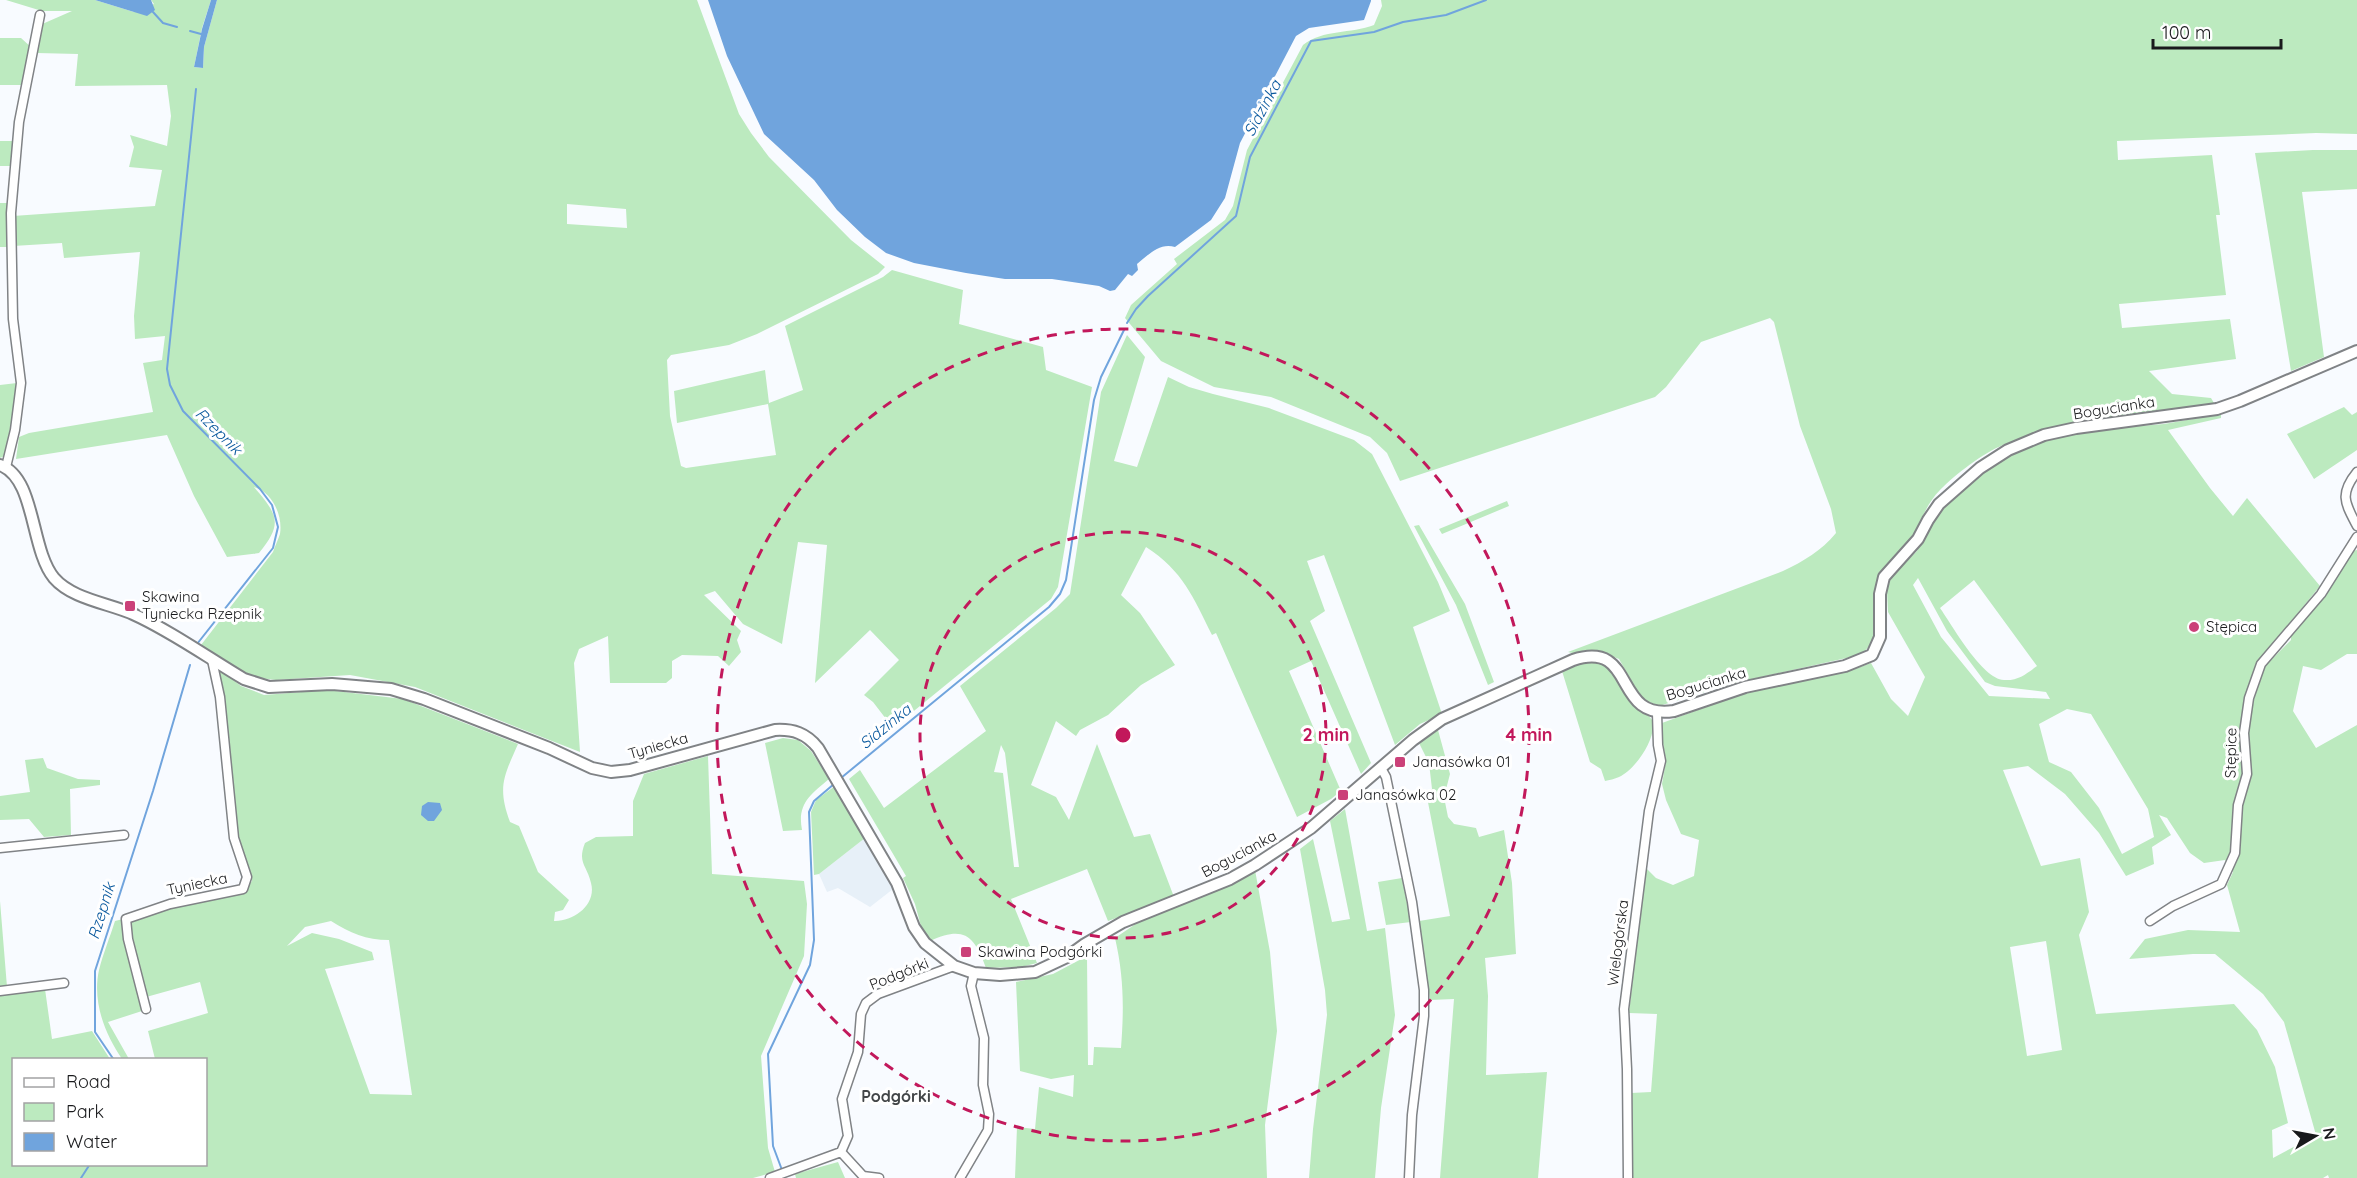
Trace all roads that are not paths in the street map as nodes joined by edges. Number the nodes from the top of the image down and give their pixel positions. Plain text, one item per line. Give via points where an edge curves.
1 (40, 15) dead end
2 (2357, 351) edge
3 (3, 466) edge
4 (2357, 472) edge
5 (2357, 526) edge
6 (2357, 537) edge
7 (212, 660) junction
8 (1657, 713) junction
9 (1381, 768) junction
10 (124, 835) dead end
11 (0, 848) edge
12 (2150, 921) dead end
13 (954, 966) junction
14 (974, 973) junction
15 (1000, 975) joint
16 (64, 983) dead end
17 (0, 991) edge
18 (146, 1009) dead end
19 (841, 1152) junction
20 (773, 1177) edge
21 (879, 1178) edge
22 (960, 1178) edge
23 (1409, 1178) edge
24 (1628, 1178) edge

1 - 3 street, Tyniecka via 19,122 11,213 13,320 21,384 14,438
2 - 8 street, Bogucianka via 2217,409 2076,428 2044,435 2008,450 1980,468 1940,504 1918,539 1884,577 1880,637 1872,655 1845,666 1745,687
3 - 7 street, Tyniecka via 19,481 42,556 60,584 134,614
4 - 5 street via 2345,493
6 - 12 street, Stępice via 2320,594 2261,664 2249,698 2244,733 2247,774 2238,805 2235,853 2221,884
7 - 13 street, Tyniecka via 258,685 332,684 410,694 601,771 630,770 762,733 784,729 798,732 812,740 842,789 897,883 919,936
7 - 18 street, Tyniecka via 220,697 234,838 247,877 243,889 170,904 126,919
8 - 9 street, Bogucianka via 1637,702 1608,659 1584,656 1452,714
8 - 24 street, Wielogórska via 1660,761 1649,811 1624,1009
9 - 15 street, Bogucianka via 1287,846 1238,874 1123,922 1050,966 1035,972
9 - 23 street via 1412,902 1424,990
10 - 11 street
13 - 14 street, Tyniecka
13 - 19 street, Podgórki via 878,994 866,1003 861,1014 858,1052 842,1099 848,1136
14 - 15 street, Tyniecka
14 - 22 street via 971,986 984,1038 982,1085 989,1114 988,1130
16 - 17 street
19 - 20 street
19 - 21 street via 863,1176

